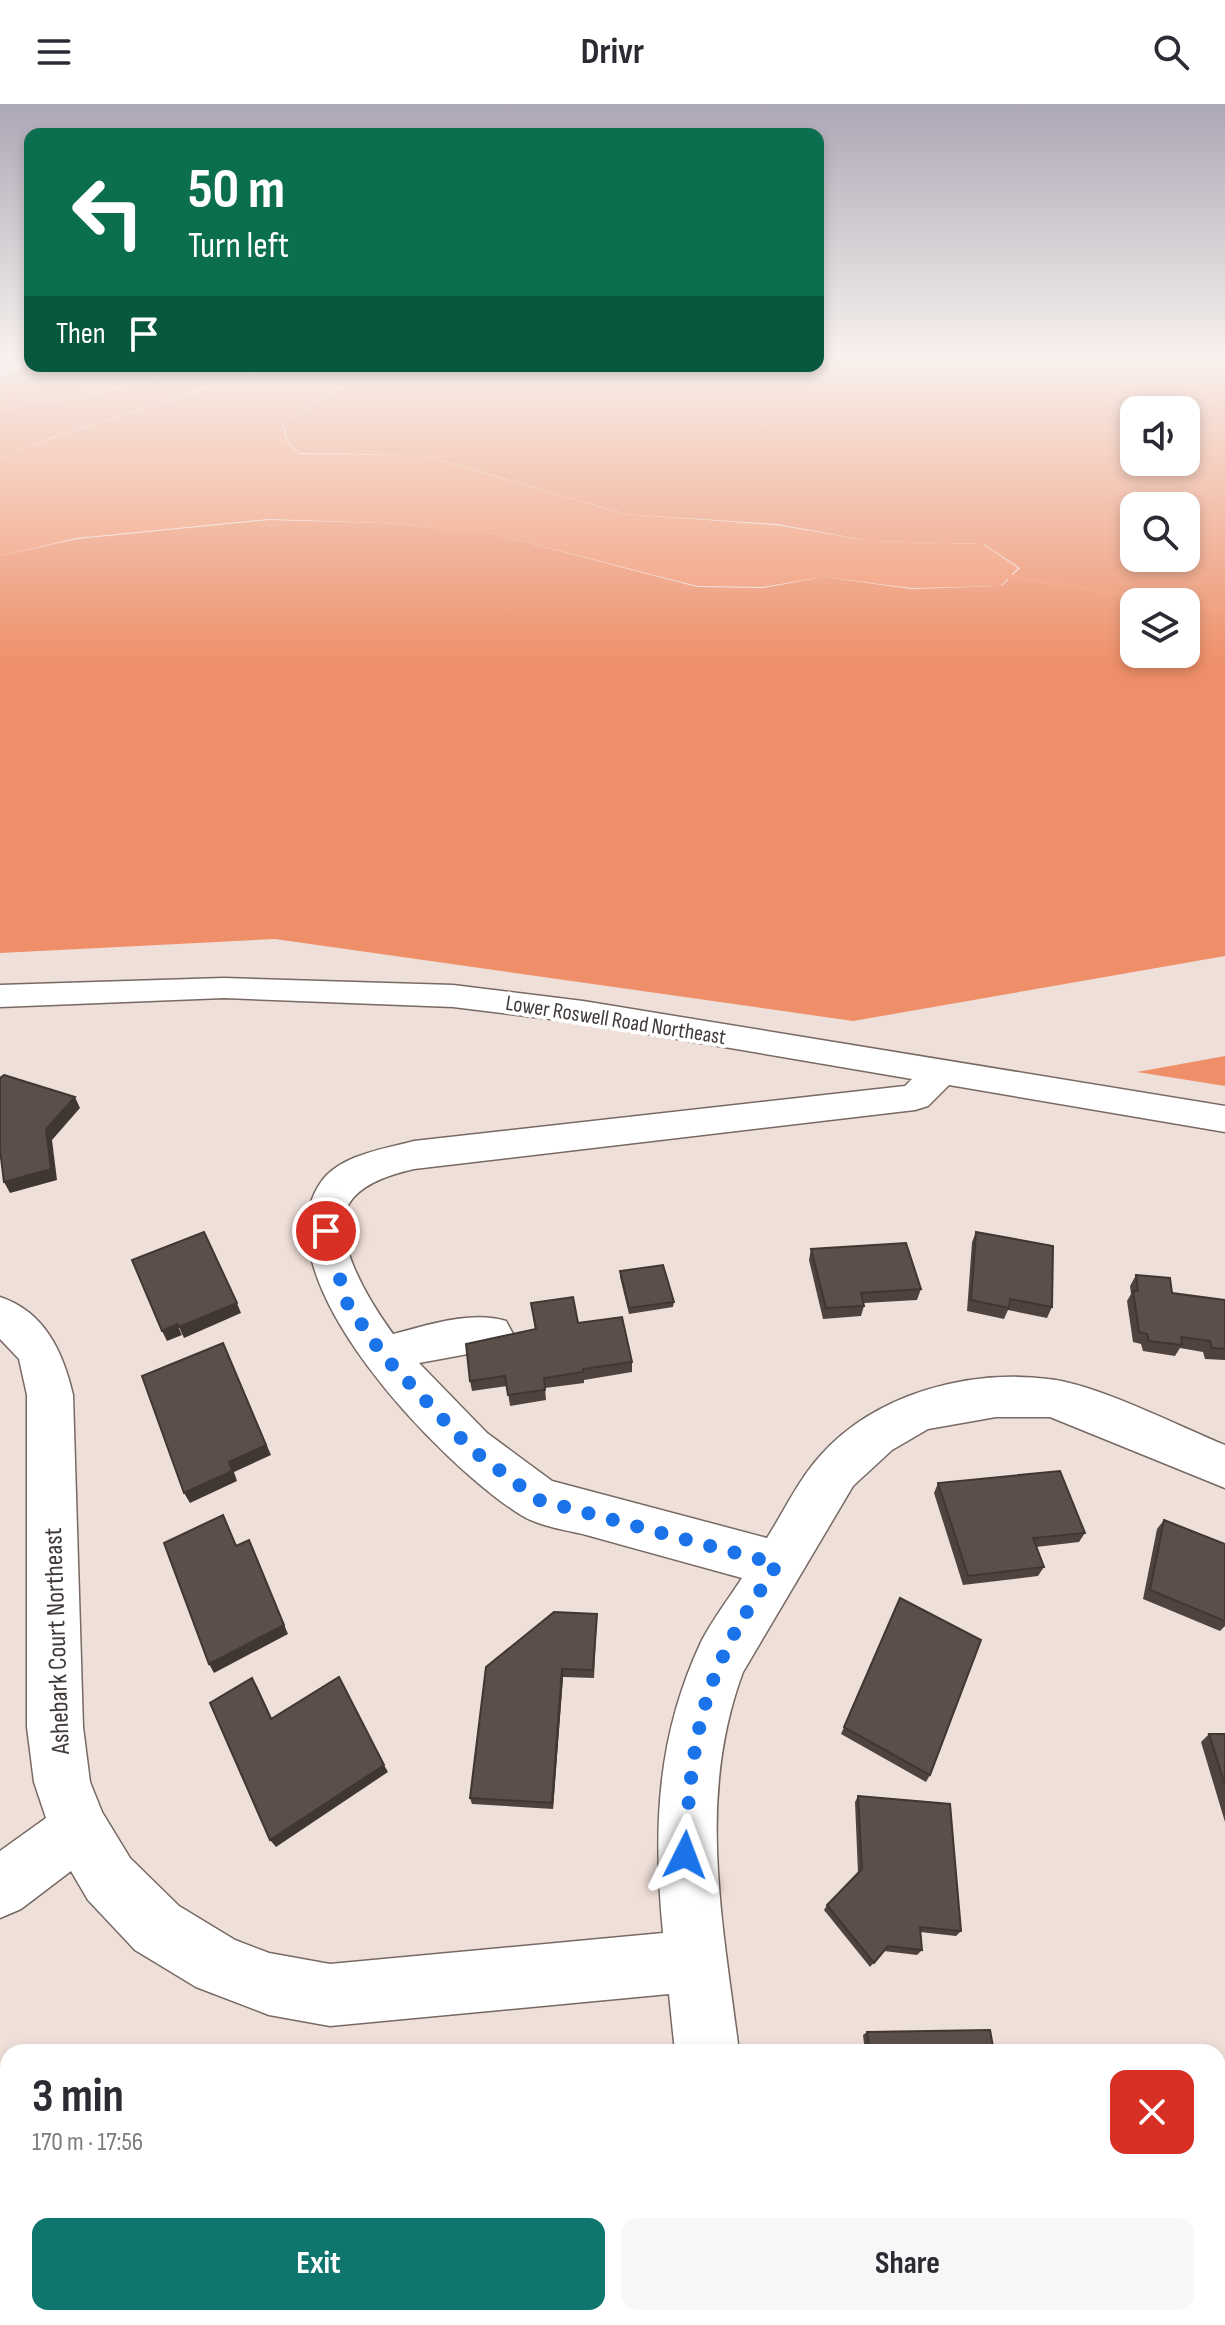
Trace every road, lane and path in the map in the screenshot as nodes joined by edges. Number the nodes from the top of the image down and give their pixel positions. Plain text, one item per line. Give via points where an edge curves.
1 (0, 996) edge
2 (941, 1072) junction
3 (1225, 1119) edge
4 (0, 1314) edge
5 (491, 1334) dead end
6 (383, 1355) junction
7 (1225, 1467) edge
8 (777, 1564) junction
9 (79, 1829) junction
10 (0, 1888) edge
11 (696, 1961) junction
12 (706, 2044) edge

1 - 2 street, Lower Roswell Road Northeast via 224,988 440,995 583,1012
2 - 3 street, Lower Roswell Road Northeast
2 - 6 street via 915,1097 460,1148 404,1158 353,1177 327,1206 326,1231 347,1303
4 - 9 street, Ashebark Court Northeast via 42,1355 50,1395 55,1727 62,1782
5 - 6 street via 434,1341
6 - 8 street via 470,1448 539,1500
7 - 8 street via 1050,1398 946,1404 914,1414 876,1436 836,1471
8 - 11 street via 722,1657 704,1704 689,1782 685,1855
9 - 10 street
9 - 11 street, Ashebark Court Northeast via 109,1879 157,1928 218,1965 269,1984 330,1995
11 - 12 street

